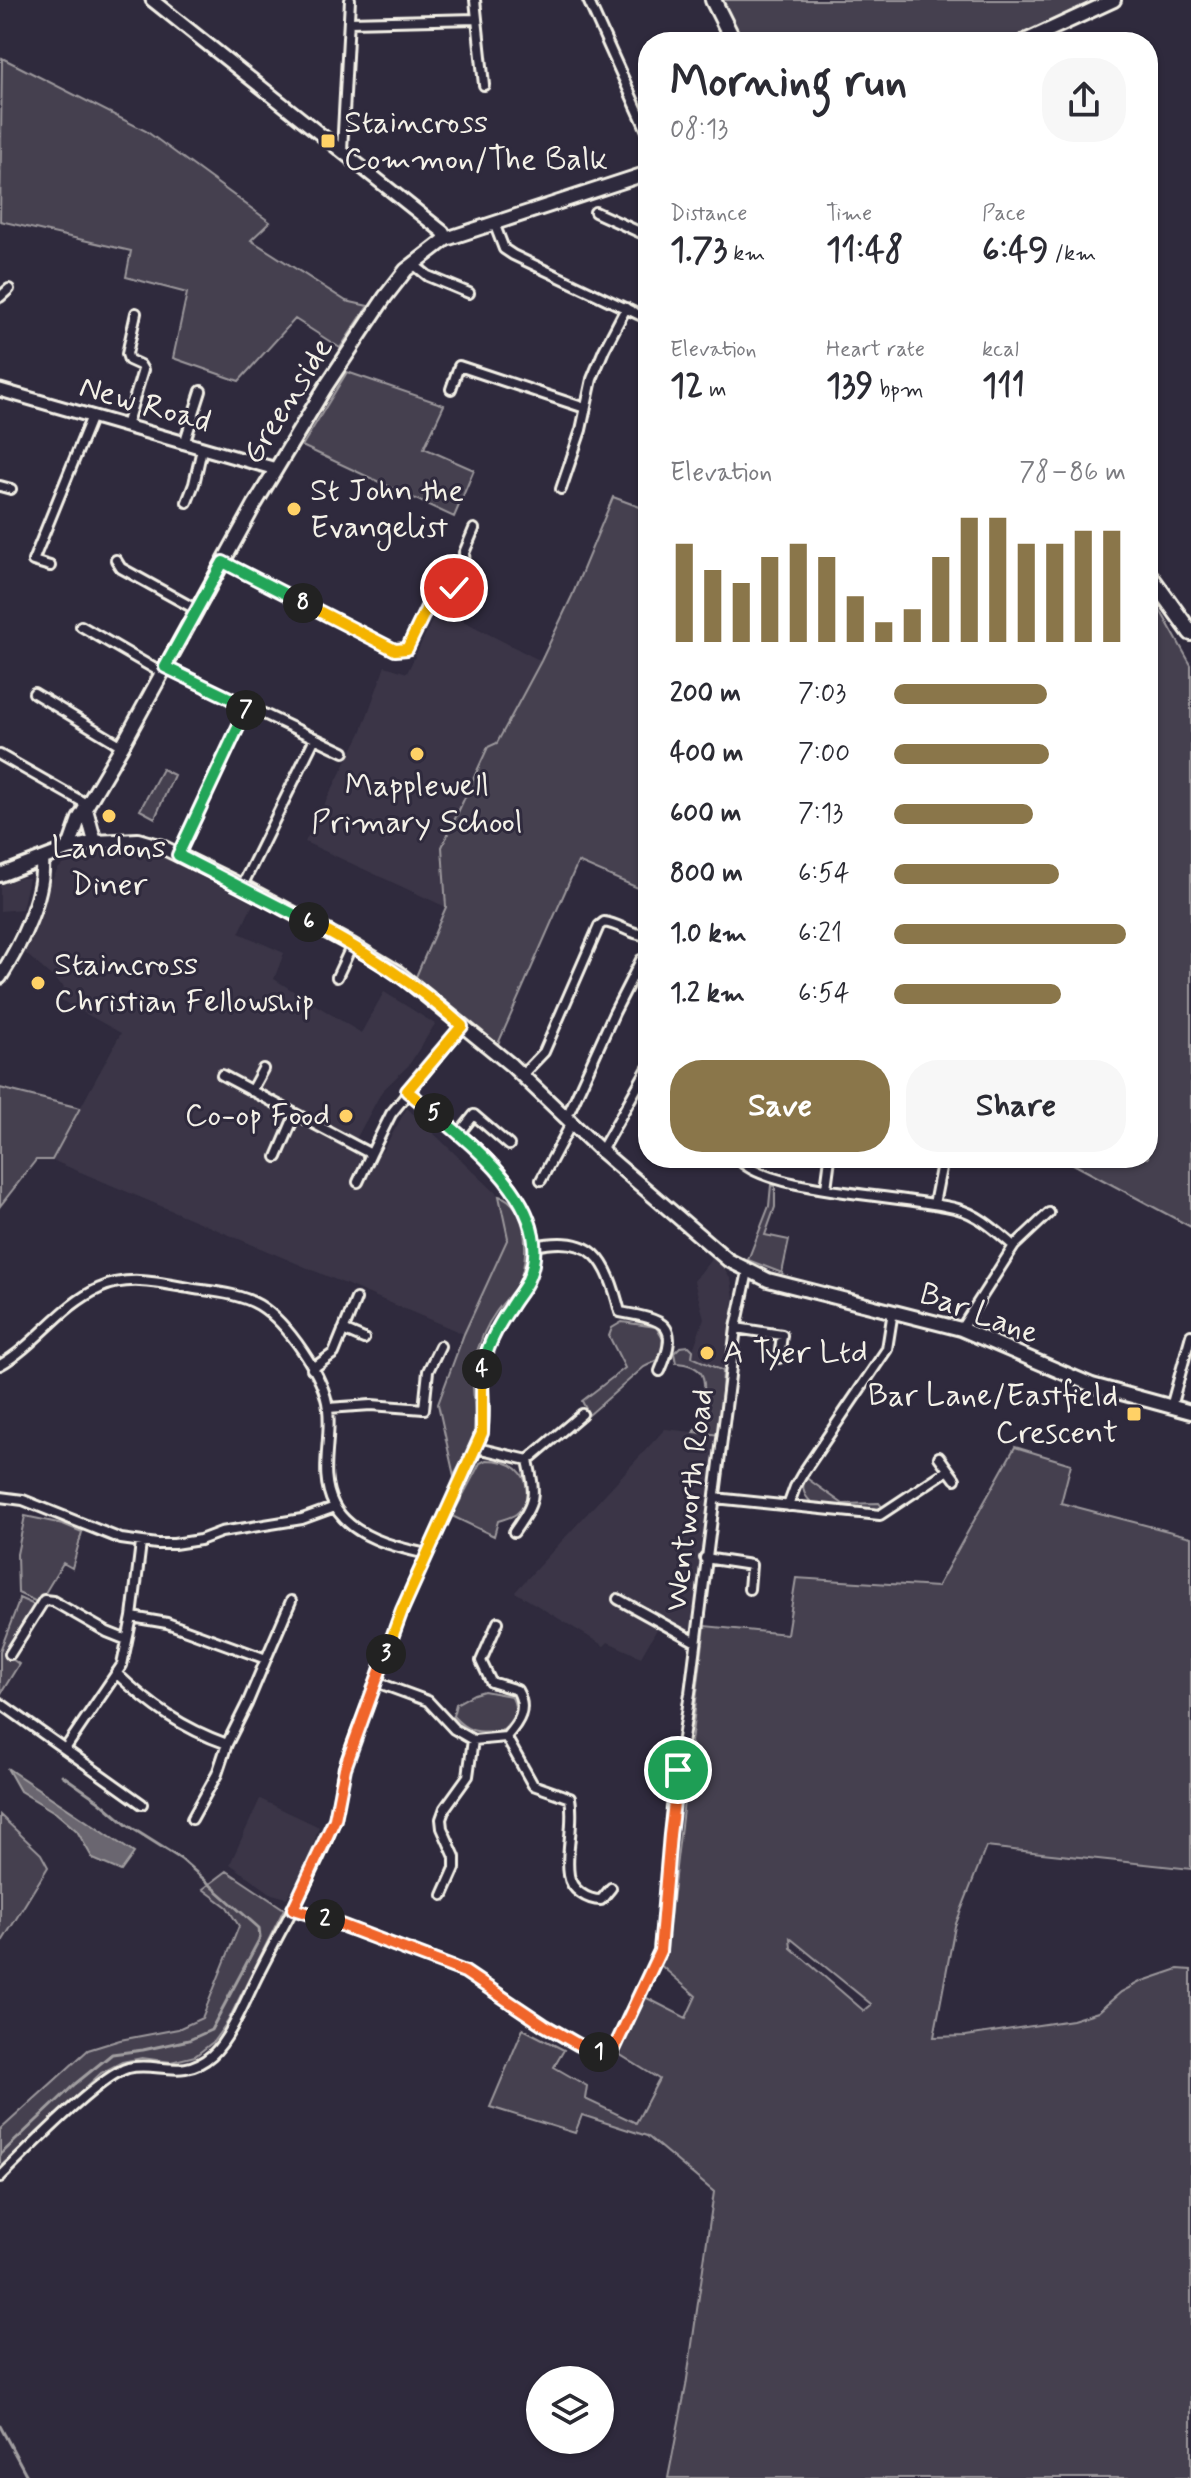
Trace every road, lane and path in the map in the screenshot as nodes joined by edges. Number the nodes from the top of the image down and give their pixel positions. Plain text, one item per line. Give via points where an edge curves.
1 (152, 0) edge
2 (350, 0) edge
3 (475, 0) edge
4 (588, 0) edge
5 (713, 0) edge
6 (1114, 0) edge
7 (477, 19) junction
8 (349, 22) junction
9 (729, 32) edge
10 (1045, 32) edge
11 (484, 85) dead end
12 (638, 111) edge
13 (342, 151) junction
14 (638, 176) edge
15 (595, 212) dead end
16 (494, 223) junction
17 (638, 231) edge
18 (446, 239) junction
19 (413, 264) junction
20 (9, 289) dead end
21 (469, 293) dead end
22 (0, 297) edge
23 (626, 308) junction
24 (136, 313) dead end
25 (638, 314) edge
26 (451, 389) dead end
27 (0, 390) edge
28 (201, 391) dead end
29 (585, 408) junction
30 (92, 416) junction
31 (126, 426) junction
32 (184, 444) junction
33 (202, 449) junction
34 (276, 469) junction
35 (0, 486) edge
36 (11, 489) dead end
37 (561, 489) dead end
38 (187, 502) dead end
39 (474, 529) dead end
40 (116, 560) dead end
41 (223, 562) junction
42 (50, 566) dead end
43 (1158, 587) edge
44 (197, 610) junction
45 (81, 626) dead end
46 (1191, 633) edge
47 (164, 670) junction
48 (34, 693) dead end
49 (248, 707) junction
50 (315, 738) junction
51 (122, 746) junction
52 (344, 752) dead end
53 (0, 755) edge
54 (87, 807) junction
55 (95, 842) junction
56 (65, 850) junction
57 (178, 855) junction
58 (42, 859) junction
59 (0, 875) edge
60 (242, 886) junction
61 (638, 935) edge
62 (352, 945) junction
63 (638, 966) edge
64 (0, 977) edge
65 (337, 977) dead end
66 (462, 1026) junction
67 (263, 1069) dead end
68 (222, 1075) dead end
69 (522, 1075) junction
70 (638, 1086) edge
71 (251, 1091) junction
72 (407, 1091) junction
73 (295, 1115) junction
74 (569, 1121) junction
75 (459, 1134) junction
76 (509, 1145) dead end
77 (601, 1151) junction
78 (371, 1154) junction
79 (277, 1157) dead end
80 (749, 1168) edge
81 (829, 1168) edge
82 (941, 1168) edge
83 (541, 1180) dead end
84 (358, 1182) dead end
85 (826, 1188) junction
86 (934, 1204) junction
87 (1049, 1213) dead end
88 (534, 1246) junction
89 (1014, 1246) junction
90 (748, 1271) junction
91 (356, 1299) dead end
92 (893, 1311) junction
93 (736, 1328) junction
94 (961, 1329) junction
95 (343, 1330) junction
96 (1191, 1335) edge
97 (364, 1339) dead end
98 (440, 1346) dead end
99 (779, 1358) dead end
100 (0, 1365) edge
101 (312, 1369) junction
102 (660, 1371) dead end
103 (1171, 1407) junction
104 (328, 1408) junction
105 (1191, 1412) edge
106 (582, 1414) dead end
107 (477, 1448) junction
108 (939, 1457) dead end
109 (528, 1460) junction
110 (948, 1470) junction
111 (955, 1479) dead end
112 (0, 1497) edge
113 (715, 1498) junction
114 (788, 1506) junction
115 (335, 1507) junction
116 (514, 1532) dead end
117 (141, 1543) junction
118 (427, 1554) junction
119 (705, 1558) junction
120 (749, 1589) dead end
121 (618, 1599) dead end
122 (291, 1601) dead end
123 (132, 1617) junction
124 (498, 1622) dead end
125 (127, 1640) junction
126 (696, 1642) junction
127 (10, 1654) dead end
128 (266, 1659) junction
129 (116, 1673) junction
130 (376, 1682) junction
131 (0, 1703) edge
132 (506, 1737) junction
133 (473, 1740) junction
134 (227, 1744) junction
135 (65, 1749) junction
136 (142, 1804) dead end
137 (192, 1819) dead end
138 (611, 1888) dead end
139 (443, 1895) dead end
140 (293, 1909) junction
141 (0, 2177) edge

1 - 13 street
2 - 8 street
3 - 7 street
4 - 12 street
5 - 9 main road
6 - 10 main road
7 - 8 street
7 - 11 street
8 - 13 street
13 - 18 street
14 - 16 main road, Greenside
15 - 17 street
16 - 18 main road, Greenside
16 - 23 street via 504,249 513,255
18 - 19 main road, Greenside
19 - 21 street
19 - 34 main road, Greenside via 370,319
20 - 22 street
23 - 25 street
23 - 29 street via 598,365
24 - 31 street via 127,354 143,370
26 - 29 street via 459,366
27 - 30 street, New Road
28 - 32 street
29 - 37 street
30 - 31 street, New Road
30 - 42 street via 33,561
31 - 32 street, New Road
32 - 33 street, New Road
33 - 34 street, New Road
33 - 38 street
34 - 41 main road, Greenside
35 - 36 street
39 - 41 street via 464,553 465,569 454,588 432,597 407,649 395,650
40 - 44 street via 121,568
41 - 44 main road, Greenside
43 - 46 main road
44 - 47 main road, Greenside
45 - 47 street
47 - 49 street
47 - 51 main road, Greenside
48 - 51 street
49 - 50 street
49 - 57 street
50 - 52 street
50 - 60 street
51 - 54 main road, Greenside
53 - 54 street
54 - 55 main road
54 - 56 main road, Greenside
55 - 56 main road, Bar Lane
55 - 57 main road, Bar Lane via 138,840
56 - 58 main road, Bar Lane
57 - 60 main road, Bar Lane
58 - 59 main road, Bar Lane
58 - 64 main road via 39,890 25,930
60 - 62 main road, Bar Lane
61 - 69 street via 610,923 599,926 544,1052
62 - 65 street
62 - 66 main road, Bar Lane via 397,972
63 - 74 street
66 - 69 main road, Bar Lane
66 - 72 street
67 - 71 street
68 - 71 street
69 - 74 main road, Bar Lane
70 - 77 street
71 - 73 street
72 - 75 street
72 - 78 street
73 - 78 street
73 - 79 street
74 - 77 main road, Bar Lane
74 - 83 street
75 - 76 street via 474,1115
75 - 88 street via 511,1187 526,1212
77 - 90 main road, Bar Lane via 721,1255
78 - 84 street
80 - 85 street
81 - 85 street
82 - 86 street
85 - 86 street
86 - 89 street via 973,1215
87 - 89 street
88 - 102 street via 580,1245 598,1257 611,1276 620,1312 652,1318 667,1329 670,1349
88 - 107 street via 526,1283 485,1358
89 - 94 street
90 - 92 main road, Bar Lane
90 - 93 street, Wentworth Road
91 - 95 street
92 - 94 main road, Bar Lane
92 - 114 street via 887,1349 803,1473
93 - 99 street via 782,1335
93 - 113 street, Wentworth Road
94 - 103 main road, Bar Lane via 1092,1385
95 - 97 street
95 - 101 street via 334,1353
96 - 103 street
98 - 104 street via 428,1371 424,1409
100 - 101 street via 75,1300 128,1280 239,1296 260,1306
101 - 104 street
103 - 105 main road, Bar Lane
104 - 115 street via 325,1480
106 - 109 street
107 - 109 street
107 - 118 street
108 - 110 street
109 - 116 street via 534,1491 531,1507
110 - 111 street
110 - 114 street via 880,1515
112 - 117 street via 23,1500
113 - 114 street
113 - 119 street, Wentworth Road
115 - 117 street via 302,1519 174,1544
115 - 118 street via 348,1522 388,1545
117 - 123 street
118 - 130 street
119 - 120 street via 751,1565
119 - 126 street, Wentworth Road
121 - 126 street
122 - 128 street
123 - 125 street
123 - 128 street via 167,1623
124 - 132 street via 481,1661 491,1682 517,1690 522,1699 523,1711
125 - 127 street via 44,1600
125 - 129 street
126 - 140 street, Wentworth Road via 672,1809 660,1951 608,2052 579,2045 465,1972
128 - 134 street
129 - 134 street via 182,1726
129 - 135 street
130 - 133 street via 428,1701 454,1729
130 - 140 street via 345,1768 335,1819
131 - 135 street
132 - 133 street
132 - 138 street via 533,1785 570,1798 569,1876 574,1888 601,1900
133 - 139 street via 468,1776 441,1819 455,1857
134 - 137 street
135 - 136 street
140 - 141 street via 213,2055 173,2071 129,2068 106,2079

